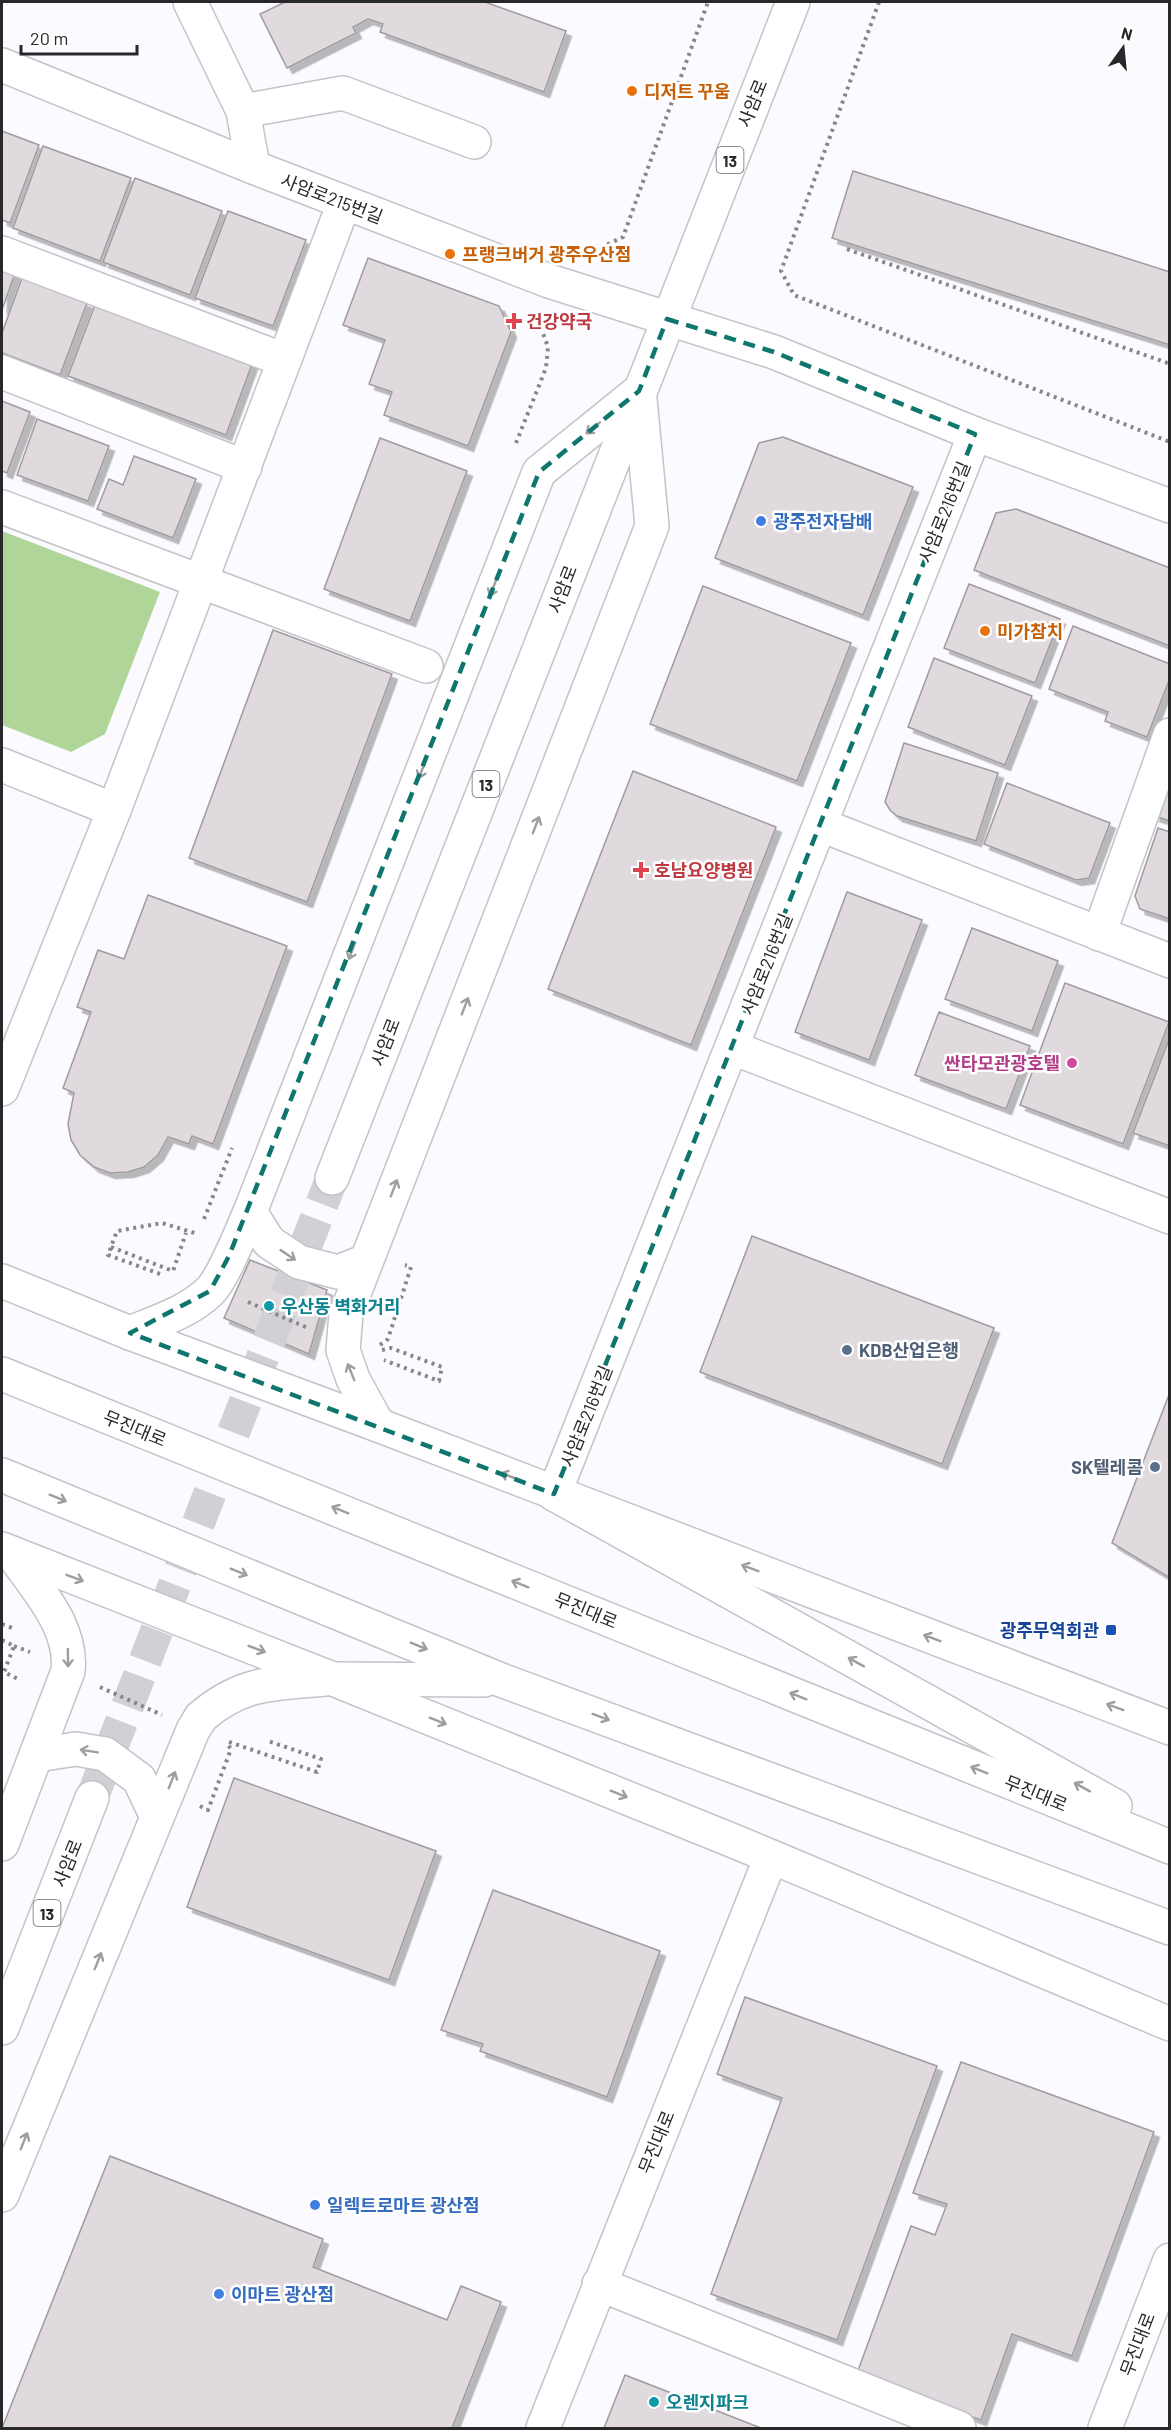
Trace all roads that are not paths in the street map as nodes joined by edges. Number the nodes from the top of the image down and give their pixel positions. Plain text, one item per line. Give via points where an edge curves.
1 (190, 2) edge
2 (793, 2) edge
3 (2, 65) edge
4 (243, 111) junction
5 (474, 142) dead end
6 (253, 167) junction
7 (344, 203) junction
8 (2, 253) edge
9 (667, 319) junction
10 (284, 360) junction
11 (2, 372) edge
12 (639, 391) junction
13 (975, 434) junction
14 (245, 467) junction
15 (1170, 506) edge
16 (2, 507) edge
17 (201, 583) junction
18 (426, 666) dead end
19 (1170, 735) edge
20 (2, 765) edge
21 (114, 810) junction
22 (821, 825) junction
23 (1099, 934) junction
24 (1170, 961) edge
25 (733, 1048) junction
26 (2, 1089) edge
27 (332, 1178) tunnel mouth
28 (250, 1212) junction
29 (1170, 1216) edge
30 (366, 1261) junction
31 (2, 1281) edge
32 (130, 1333) junction
33 (2, 1374) edge
34 (378, 1425) junction
35 (2, 1475) edge
36 (554, 1494) junction
37 (7, 1551) edge
38 (333, 1679) junction
39 (501, 1680) junction
40 (1170, 1728) edge
41 (36, 1755) junction
42 (92, 1798) tunnel mouth
43 (157, 1817) junction
44 (1170, 1836) edge
45 (2, 1844) edge
46 (1170, 1847) edge
47 (771, 1857) junction
48 (1170, 1928) edge
49 (1170, 2024) edge
50 (2, 2028) edge
51 (2, 2195) edge
52 (1170, 2260) edge
53 (599, 2284) junction
54 (543, 2428) edge
55 (959, 2428) edge
56 (1105, 2428) edge

1 - 4 main road
2 - 9 main road, 사암로 / 13
3 - 6 main road, 사암로215번길
4 - 5 main road via 344,93
4 - 6 main road
6 - 7 main road, 사암로215번길
7 - 9 main road, 사암로215번길 via 549,280
7 - 10 main road
8 - 10 main road
9 - 12 main road, 사암로 / 13
9 - 13 main road via 774,352
10 - 14 main road
11 - 14 main road
12 - 27 main road, 사암로 / 13
12 -> 28 main road via 539,472
30 -> 12 main road via 652,526
13 - 15 main road
13 - 22 main road, 사암로216번길
14 - 17 main road
16 - 17 main road
17 - 18 main road
17 - 21 main road
19 - 23 main road
20 - 21 main road
21 - 26 main road
22 - 23 main road
22 - 25 main road, 사암로216번길
23 - 24 main road
25 - 29 main road
25 - 36 main road, 사암로216번길
28 -> 30 main road via 269,1242 299,1262 338,1272
28 - 32 main road via 210,1291 183,1310
34 -> 30 main road via 353,1379 343,1350 346,1314
31 - 32 main road
32 - 34 main road
46 -> 33 main road, 무진대로
36 -> 34 main road
35 -> 39 main road
40 -> 36 main road
44 -> 36 main road
37 -> 38 main road
37 -> 41 main road via 62,1627 70,1654 68,1671
38 - 39 main road
43 -> 38 main road via 193,1730 221,1699 254,1685
38 -> 47 main road
39 -> 48 main road
43 -> 41 main road via 139,1779 105,1754 76,1749
41 - 45 main road
42 - 50 main road, 사암로 / 13
51 -> 43 main road
47 - 49 main road
47 - 53 main road, 무진대로
52 - 56 main road, 무진대로
53 - 54 main road, 무진대로
53 - 55 main road

